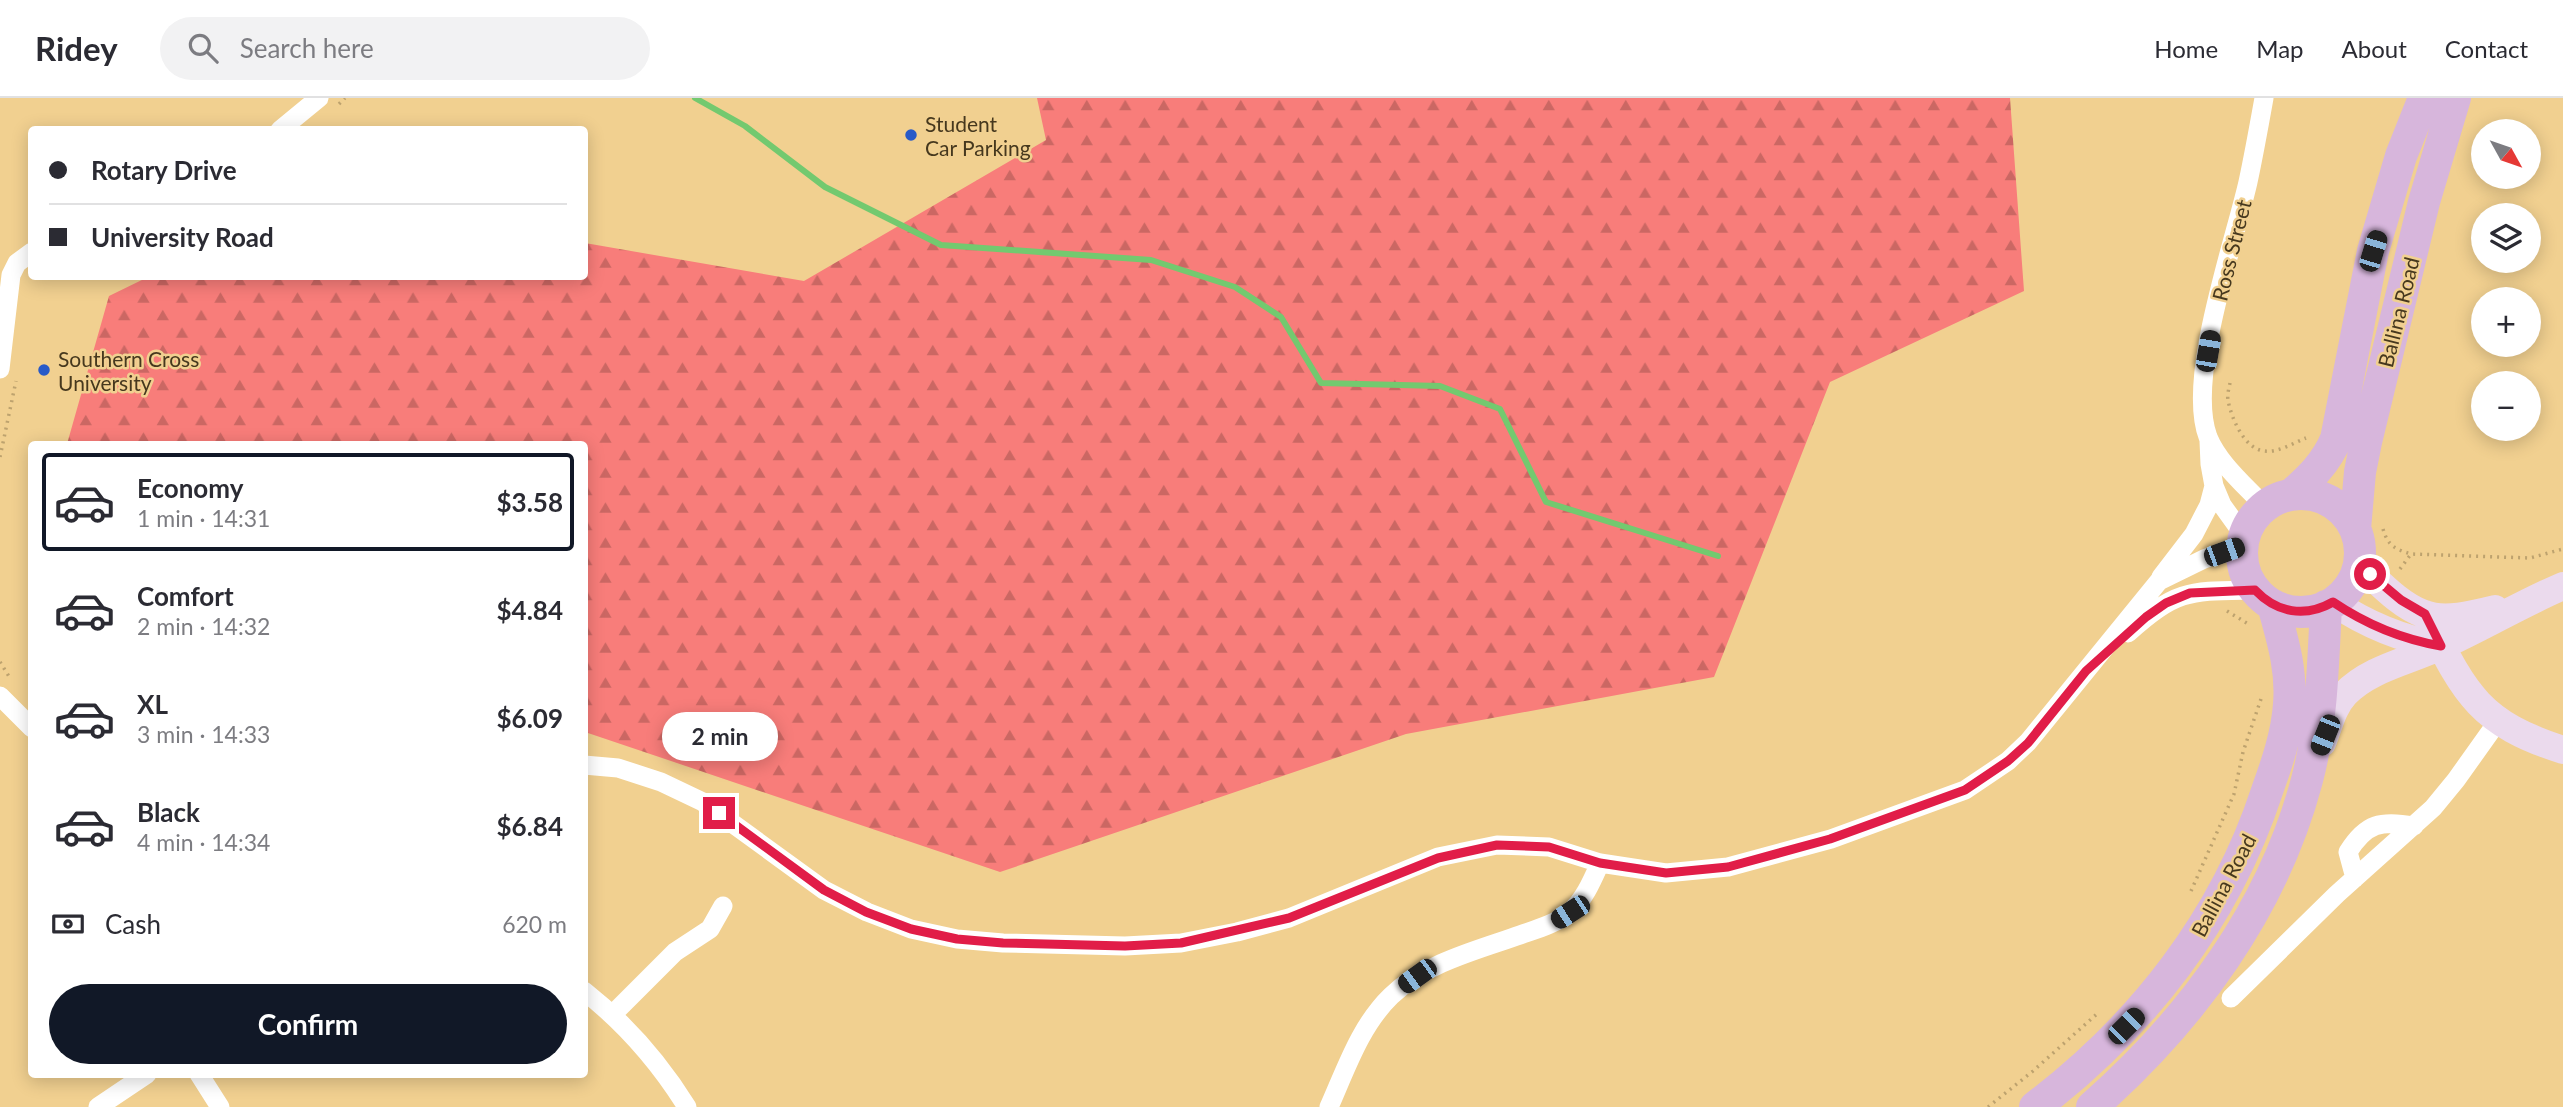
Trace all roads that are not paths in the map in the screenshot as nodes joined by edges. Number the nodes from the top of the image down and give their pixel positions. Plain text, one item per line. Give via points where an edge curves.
1 (319, 98) edge
2 (2264, 98) edge
3 (2424, 98) edge
4 (2455, 98) edge
5 (285, 126) edge
6 (28, 255) edge
7 (0, 369) edge
8 (2209, 438) junction
9 (2214, 486) junction
10 (2278, 501) junction
11 (2369, 524) junction
12 (2244, 541) junction
13 (2359, 564) junction
14 (2159, 581) junction
15 (2563, 586) edge
16 (2532, 600) junction
17 (2330, 604) junction
18 (2261, 608) junction
19 (2425, 614) junction
20 (2441, 646) junction
21 (2086, 671) junction
22 (0, 696) edge
23 (2498, 720) junction
24 (28, 724) edge
25 (2563, 750) edge
26 (588, 765) edge
27 (2308, 778) junction
28 (2414, 826) junction
29 (1600, 863) junction
30 (2355, 878) junction
31 (723, 906) dead end
32 (588, 994) edge
33 (2231, 998) dead end
34 (613, 1014) junction
35 (141, 1078) edge
36 (202, 1078) edge
37 (2093, 1106) edge
38 (98, 1107) edge
39 (220, 1107) edge
40 (687, 1107) edge
41 (1329, 1107) edge
42 (2035, 1107) edge

1 - 5 street
2 - 8 street, Ross Street via 2204,375 2202,403
3 - 10 main road, Ballina Road via 2373,251 2336,439 2315,473
4 - 11 main road, Ballina Road via 2424,202 2366,442 2360,472
6 - 7 street via 10,275
8 - 9 street
8 - 10 street, Ross Street via 2238,479
9 - 12 street
9 - 14 street via 2203,520
10 - 11 main road via 2311,495
10 - 12 main road via 2253,520
11 - 13 main road
12 - 14 street
12 - 18 main road via 2246,573
13 - 17 main road via 2350,586
13 - 19 main road
14 - 21 street
15 - 16 main road
16 - 19 main road via 2457,615
16 - 20 main road
17 - 18 main road via 2300,612
17 - 20 main road via 2402,638
17 - 27 main road, Ballina Road
18 - 21 street via 2204,591 2176,597 2146,617
18 - 42 main road, Ballina Road via 2287,657 2289,704 2271,782 2232,877 2187,951 2142,1010
19 - 20 main road
20 - 23 main road via 2471,696
20 - 27 main road via 2369,676 2346,694 2329,721
21 - 29 street via 2028,743 1965,790 1830,839 1728,867 1666,873
22 - 24 street
23 - 25 main road via 2522,735
23 - 28 street via 2456,780
26 - 29 street via 618,768 661,782 703,802 824,890 911,929 957,939 1125,946 1181,943 1289,918 1438,858 1497,845 1549,847
27 - 37 main road, Ballina Road via 2268,883 2231,949 2190,1007 2144,1059
28 - 30 street
28 - 30 street via 2395,822 2367,828 2348,852
29 - 41 street via 1582,897 1553,923 1445,962 1392,994 1363,1033
30 - 33 street
31 - 34 street via 709,929 667,959
32 - 34 street
34 - 40 street via 667,1074
35 - 38 street
36 - 39 street

